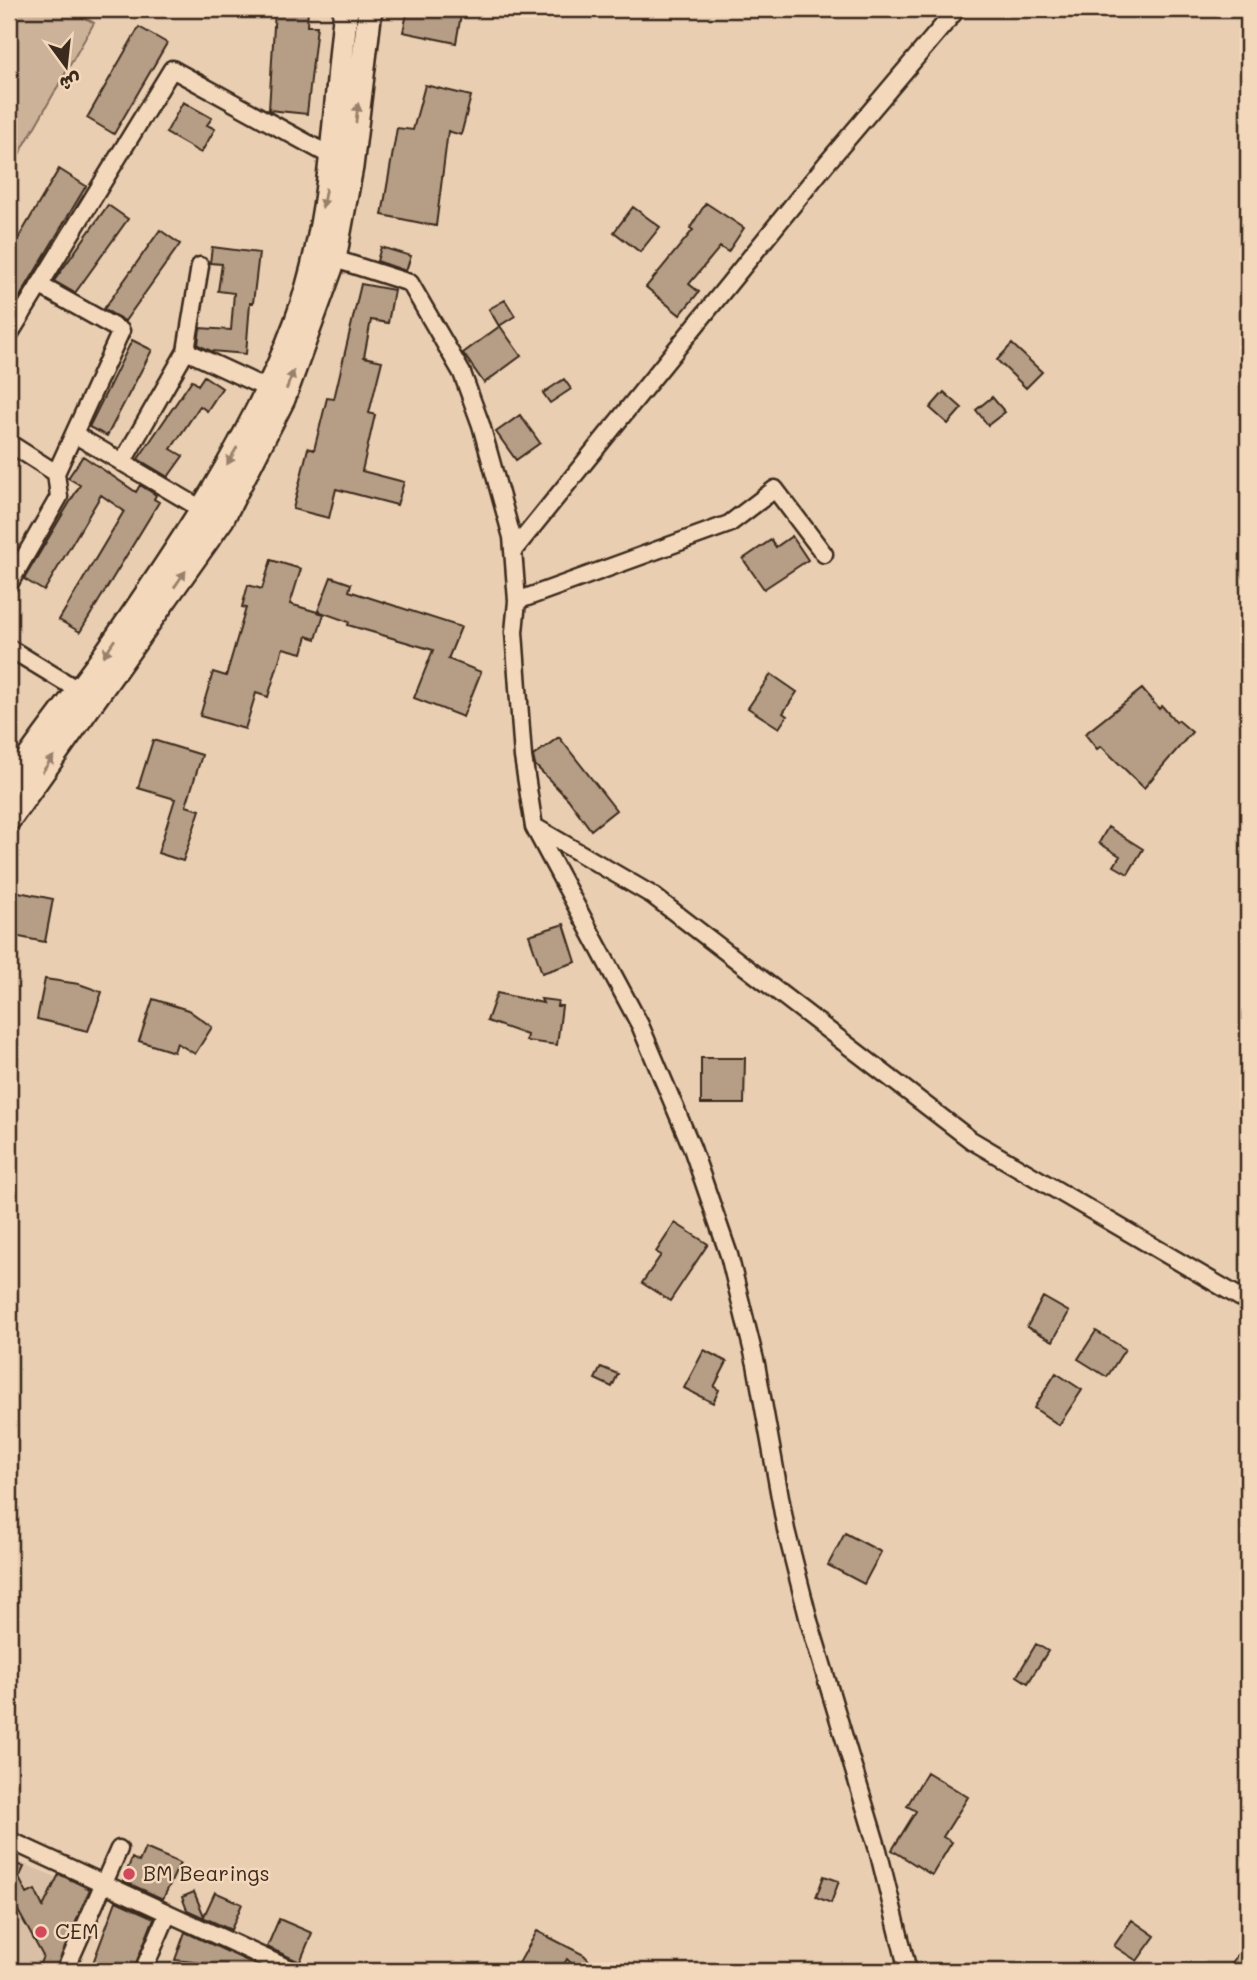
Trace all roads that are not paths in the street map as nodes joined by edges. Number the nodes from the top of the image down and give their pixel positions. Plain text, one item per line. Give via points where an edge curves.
1 (346, 9) edge
2 (370, 9) edge
3 (957, 9) edge
4 (342, 162) junction
5 (324, 256) junction
6 (200, 266) dead end
7 (40, 285) junction
8 (9, 335) edge
9 (186, 351) junction
10 (268, 389) junction
11 (74, 434) junction
12 (9, 443) edge
13 (122, 463) junction
14 (56, 473) junction
15 (200, 511) junction
16 (222, 519) junction
17 (513, 551) junction
18 (824, 554) dead end
19 (9, 584) edge
20 (517, 601) junction
21 (9, 648) edge
22 (86, 695) junction
23 (9, 787) edge
24 (9, 820) edge
25 (534, 827) junction
26 (1248, 1302) edge
27 (9, 1840) edge
28 (119, 1849) dead end
29 (105, 1884) junction
30 (168, 1913) junction
31 (65, 1971) edge
32 (143, 1971) edge
33 (294, 1971) edge
34 (908, 1971) edge

1 - 4 main road
4 -> 2 main road
3 - 17 street
4 - 5 main road
4 - 7 street via 172,69
5 - 10 main road
16 -> 5 main road via 283,399
5 - 17 street via 410,283 467,386
6 - 9 street
7 - 8 street
7 - 11 street via 121,331
9 - 10 street
9 - 13 street
10 -> 15 main road
11 - 13 street
11 - 14 street
12 - 14 street
13 - 15 street
14 - 19 street via 59,497
15 - 16 street
15 -> 22 main road
22 -> 16 main road
17 - 20 street
18 - 20 street via 775,489 729,524
20 - 25 street via 514,632 523,757
21 - 22 street
22 - 23 main road
24 -> 22 main road
25 - 26 street via 652,895 971,1140
25 - 34 street via 640,1025 692,1148 729,1255 756,1364 786,1530
27 - 29 street
28 - 29 street
29 - 30 street
29 - 31 street
30 - 32 street
30 - 33 street

